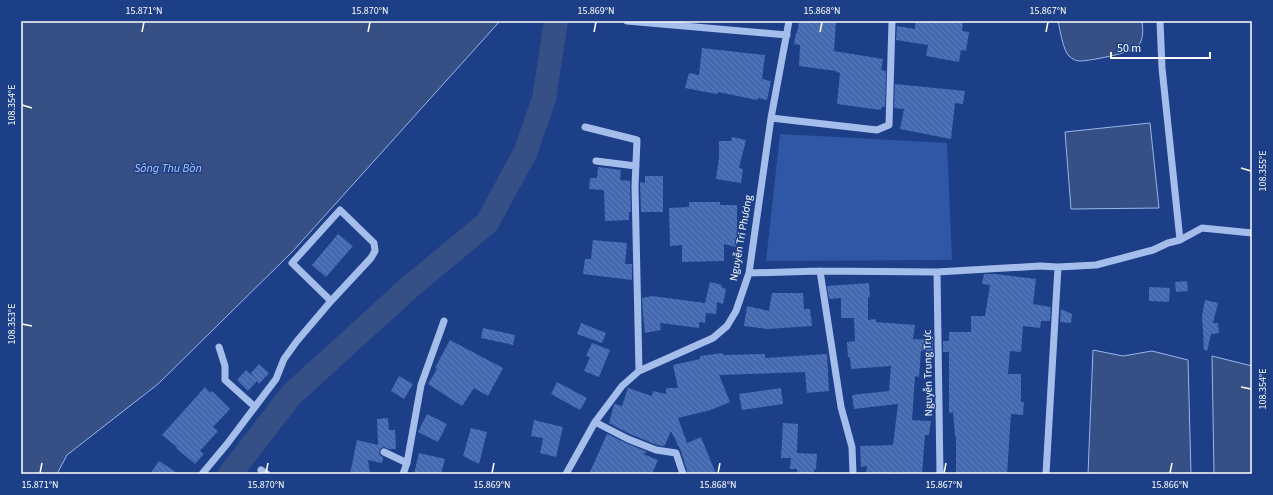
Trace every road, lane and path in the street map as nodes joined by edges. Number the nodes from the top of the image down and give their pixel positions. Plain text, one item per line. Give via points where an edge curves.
1 (627, 21) edge
2 (789, 21) edge
3 (892, 21) edge
4 (1160, 21) edge
5 (788, 35) junction
6 (771, 118) junction
7 (585, 127) dead end
8 (596, 161) dead end
9 (636, 166) junction
10 (1252, 233) edge
11 (1180, 240) junction
12 (1058, 267) junction
13 (820, 272) junction
14 (937, 272) junction
15 (749, 273) junction
16 (331, 301) junction
17 (444, 321) dead end
18 (219, 347) dead end
19 (639, 371) junction
20 (255, 407) junction
21 (594, 422) junction
22 (384, 452) dead end
23 (407, 463) junction
24 (202, 474) edge
25 (403, 474) edge
26 (566, 474) edge
27 (683, 474) edge
28 (852, 474) edge
29 (940, 474) edge
30 (1046, 474) edge

1 - 5 street
2 - 5 street, Nguyễn Tri Phương
3 - 6 street via 888,125 878,130
4 - 11 street
5 - 6 street, Nguyễn Tri Phương
6 - 15 street, Nguyễn Tri Phương
7 - 9 street via 637,140
8 - 9 street
9 - 19 street
10 - 11 street via 1202,228
11 - 12 street via 1096,265
12 - 14 street
12 - 30 street
13 - 14 street
13 - 15 street
13 - 28 street via 841,406 852,447
14 - 29 street, Nguyễn Trung Trực
15 - 19 street, Nguyễn Tri Phương via 736,311 727,326 713,338
16 - 16 street via 292,263 340,210 374,243 375,251
16 - 20 street via 284,359 276,379
17 - 23 street via 420,385
18 - 20 street via 225,380
19 - 21 street, Nguyễn Tri Phương via 622,386
20 - 24 street
21 - 26 street, Nguyễn Tri Phương
21 - 27 street via 656,450 676,453
22 - 23 street
23 - 25 street

